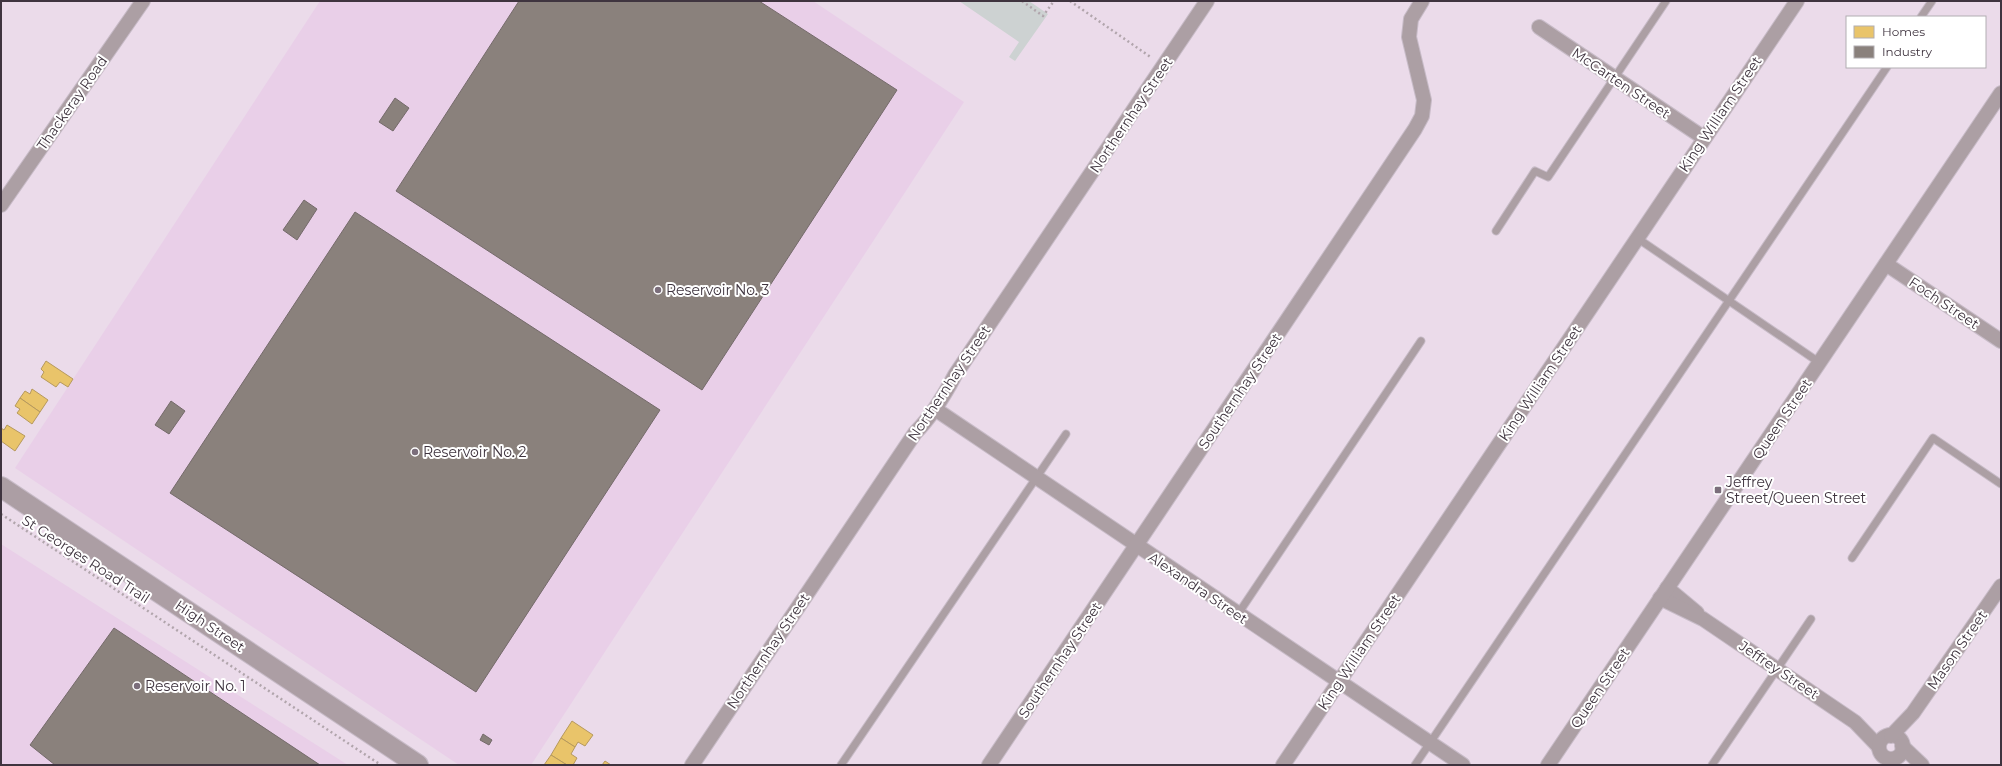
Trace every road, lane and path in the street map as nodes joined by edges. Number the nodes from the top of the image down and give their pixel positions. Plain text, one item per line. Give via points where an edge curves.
1 (143, 1) edge
2 (1022, 1) edge
3 (1054, 1) edge
4 (1070, 1) edge
5 (1207, 1) edge
6 (1422, 1) edge
7 (1666, 1) edge
8 (1797, 1) edge
9 (1932, 1) edge
10 (1922, 16) edge
11 (1539, 27) dead end
12 (1164, 66) junction
13 (1886, 68) edge
14 (1614, 78) junction
15 (2001, 93) edge
16 (1704, 138) junction
17 (1, 205) edge
18 (1496, 231) dead end
19 (1637, 238) junction
20 (1886, 264) junction
21 (1729, 299) junction
22 (1422, 341) dead end
23 (2001, 341) edge
24 (1820, 363) junction
25 (935, 409) junction
26 (1066, 434) dead end
27 (1035, 478) junction
28 (2001, 484) edge
29 (1, 487) edge
30 (1, 514) edge
31 (1135, 545) junction
32 (1852, 558) dead end
33 (2001, 586) edge
34 (1664, 593) junction
35 (1238, 614) junction
36 (1811, 619) dead end
37 (1776, 669) junction
38 (1339, 681) junction
39 (1430, 743) junction
40 (1890, 743) junction
41 (1891, 761) edge
42 (381, 765) edge
43 (418, 765) edge
44 (692, 765) edge
45 (841, 765) edge
46 (989, 765) edge
47 (1283, 765) edge
48 (1415, 765) edge
49 (1462, 765) edge
50 (1548, 765) edge
51 (1712, 765) edge
52 (1874, 765) edge
53 (1915, 765) edge
54 (1922, 765) edge

1 - 17 street, Thackeray Road
2 - 3 path via 1043,16
4 - 12 path
5 - 12 street, Northernhay Street
6 - 31 street, Southernhay Street via 1411,19 1409,37 1424,100 1422,116 1286,324
7 - 14 lane
8 - 16 street, King William Street
9 - 10 lane
11 - 14 street, McCarten Street
12 - 25 street, Northernhay Street via 959,368
13 - 21 lane
14 - 16 street, McCarten Street
14 - 18 lane via 1548,177 1535,171
15 - 20 street, Queen Street
16 - 19 street, King William Street
19 - 21 lane
19 - 38 street, King William Street
20 - 23 street, Foch Street
20 - 24 street, Queen Street
21 - 24 lane
21 - 39 lane
22 - 35 lane
24 - 34 street, Queen Street
25 - 27 street, Alexandra Street
25 - 44 street, Northernhay Street via 911,439
26 - 27 lane
27 - 31 street, Alexandra Street
27 - 45 lane
28 - 32 lane via 1934,438
29 - 43 main road, High Street
30 - 42 path, St Georges Road Trail
31 - 35 street, Alexandra Street
31 - 46 street, Southernhay Street
33 - 40 street, Mason Street
34 - 37 street, Jeffrey Street via 1681,598 1703,619
34 - 50 street, Queen Street
35 - 38 street, Alexandra Street
36 - 37 lane
37 - 40 street, Jeffrey Street
37 - 51 lane
38 - 39 street, Alexandra Street
38 - 47 street, King William Street
39 - 48 lane
39 - 49 street, Alexandra Street
40 - 41 street via 1901,753
40 - 52 street, Mason Street
40 - 54 street, Jeffrey Street
41 - 53 street

